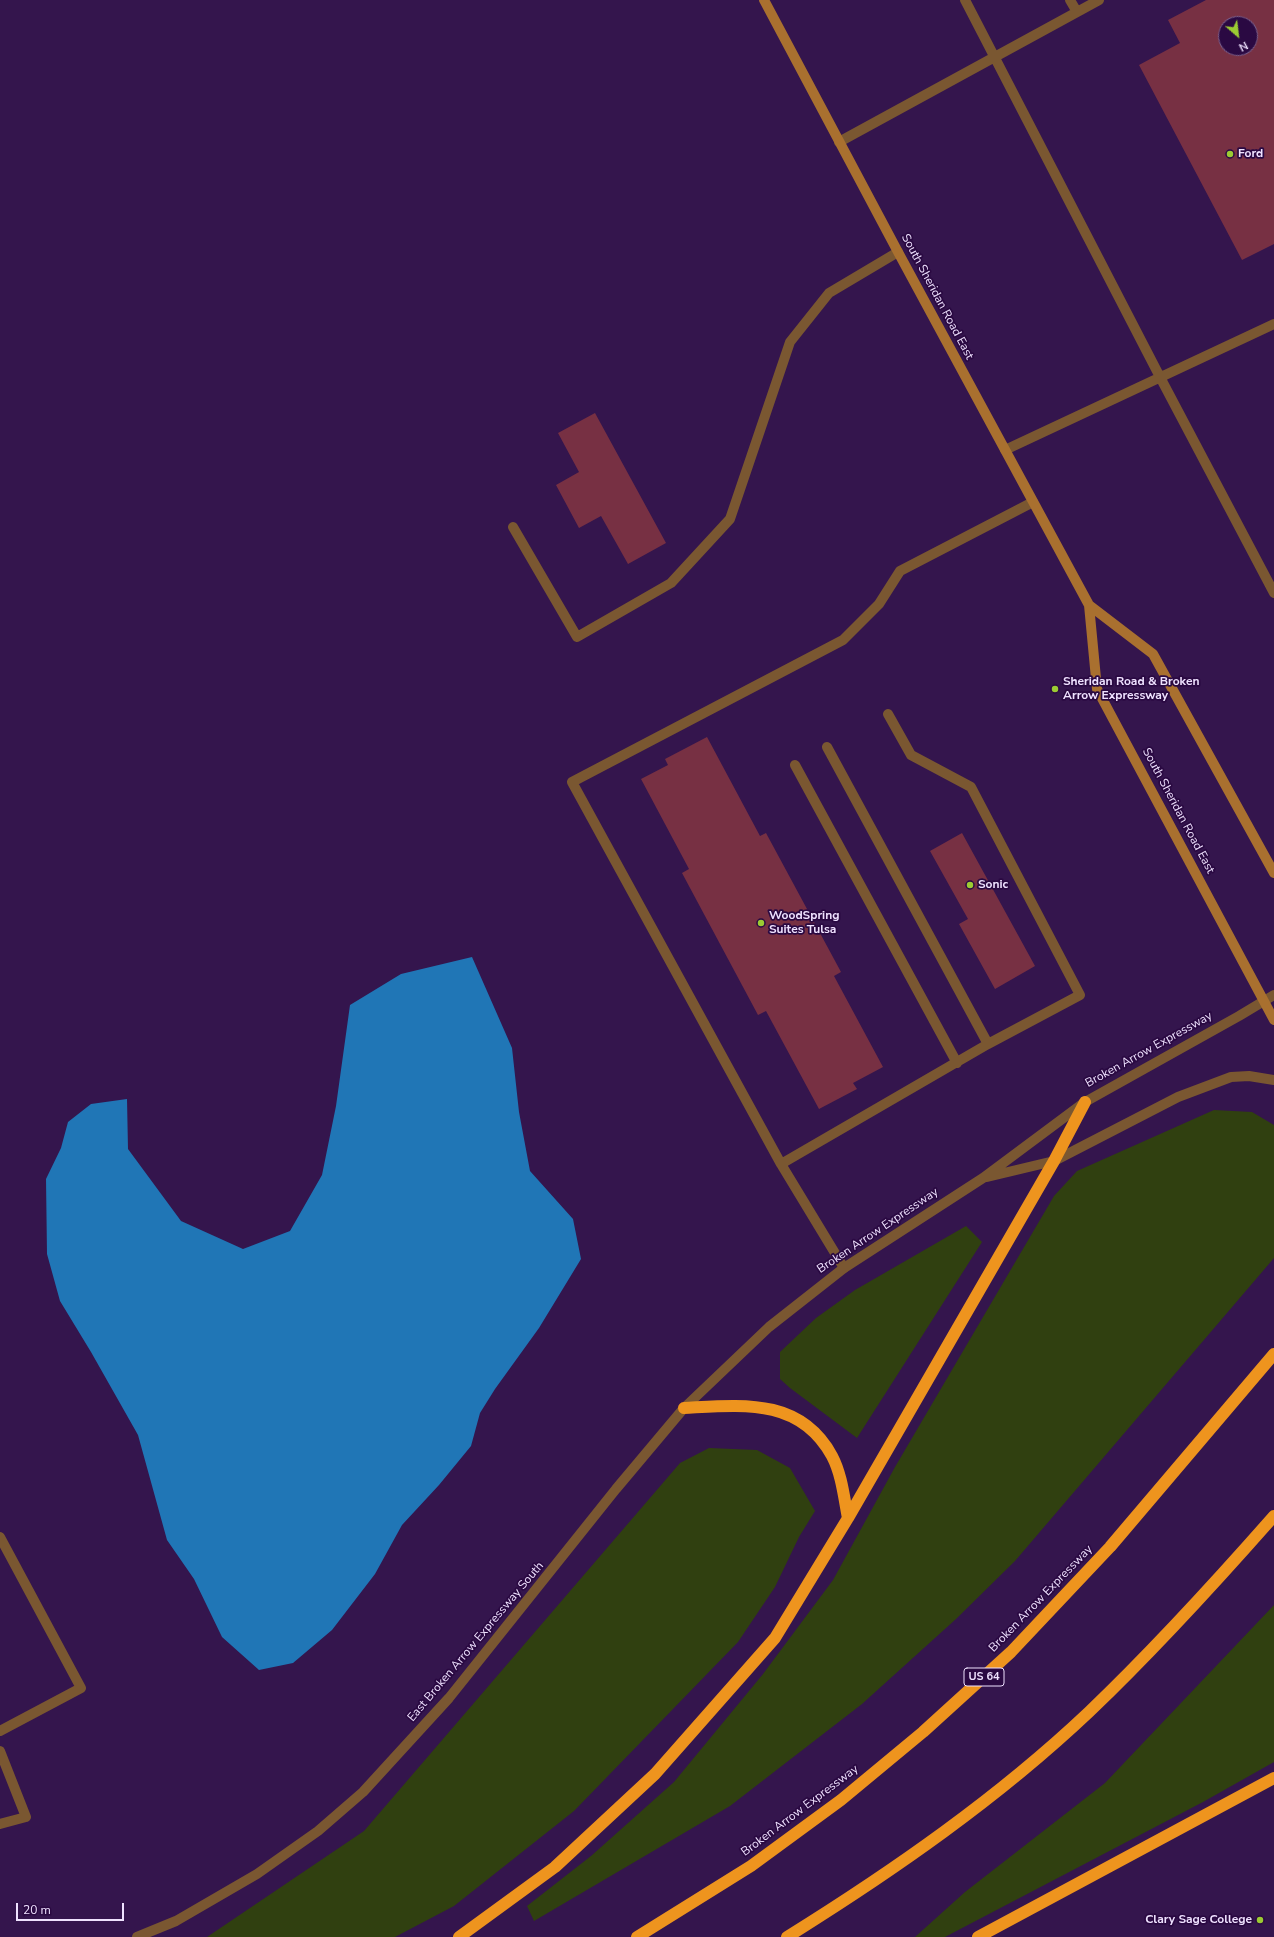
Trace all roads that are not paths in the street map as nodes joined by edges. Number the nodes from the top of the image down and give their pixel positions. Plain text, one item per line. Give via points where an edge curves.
1 (764, 0) edge
2 (965, 0) edge
3 (1070, 0) edge
4 (1099, 0) edge
5 (1077, 12) junction
6 (995, 56) junction
7 (839, 142) junction
8 (898, 252) junction
9 (1274, 324) edge
10 (1160, 377) junction
11 (1005, 450) junction
12 (1033, 502) junction
13 (513, 527) dead end
14 (1274, 593) edge
15 (1089, 605) junction
16 (888, 714) dead end
17 (827, 747) dead end
18 (795, 765) dead end
19 (1274, 873) edge
20 (1274, 995) edge
21 (1264, 1001) junction
22 (1274, 1020) edge
23 (988, 1044) junction
24 (957, 1063) junction
25 (1274, 1080) edge
26 (1085, 1102) junction
27 (1054, 1161) junction
28 (781, 1164) junction
29 (984, 1178) junction
30 (844, 1268) junction
31 (1274, 1354) edge
32 (684, 1408) junction
33 (1274, 1516) edge
34 (848, 1518) junction
35 (0, 1537) edge
36 (0, 1731) edge
37 (0, 1751) edge
38 (1274, 1778) edge
39 (0, 1824) edge
40 (137, 1937) edge
41 (459, 1937) edge
42 (637, 1937) edge
43 (788, 1937) edge
44 (978, 1937) edge

1 - 7 main road, South Sheridan Road East
2 - 6 street
3 - 5 street
4 - 5 street
5 - 6 street
6 - 7 street
6 - 10 street
7 - 8 main road, South Sheridan Road East
8 - 11 main road, South Sheridan Road East
8 - 13 street via 830,293 790,342 730,519 671,583 577,637
9 - 10 street
10 - 11 street
10 - 14 street
11 - 12 main road, South Sheridan Road East
12 - 15 main road, South Sheridan Road East
12 - 28 street via 900,570 879,604 842,640 572,782
15 - 19 main road, South Sheridan Road East via 1153,654
15 - 21 main road, South Sheridan Road East via 1097,689
16 - 23 street via 911,755 971,787 1080,995
17 - 23 street
18 - 24 street
20 - 21 street, Broken Arrow Expressway
21 - 22 main road, South Sheridan Road East
21 - 26 street, Broken Arrow Expressway
23 - 24 street
24 - 28 street
25 - 27 street, Broken Arrow Expressway via 1249,1076 1231,1077 1185,1094
26 - 27 highway
26 - 29 street, Broken Arrow Expressway
27 - 29 street, Broken Arrow Expressway
27 - 34 highway
28 - 30 street
29 - 30 street, Broken Arrow Expressway
30 - 32 street, Broken Arrow Expressway via 769,1328
31 - 42 highway, Broken Arrow Expressway / US 64 via 1110,1547 1011,1652 923,1732 841,1800 751,1866
32 - 34 highway via 738,1405 769,1408 794,1416 816,1434 832,1456 842,1482
32 - 40 street, East Broken Arrow Expressway South via 616,1489 450,1698 363,1792 318,1831 257,1874 176,1921
33 - 43 highway via 1094,1707 1025,1767 925,1846
34 - 41 highway via 775,1638 654,1774 555,1867
35 - 36 street via 81,1688
37 - 39 street via 26,1817
38 - 44 highway

